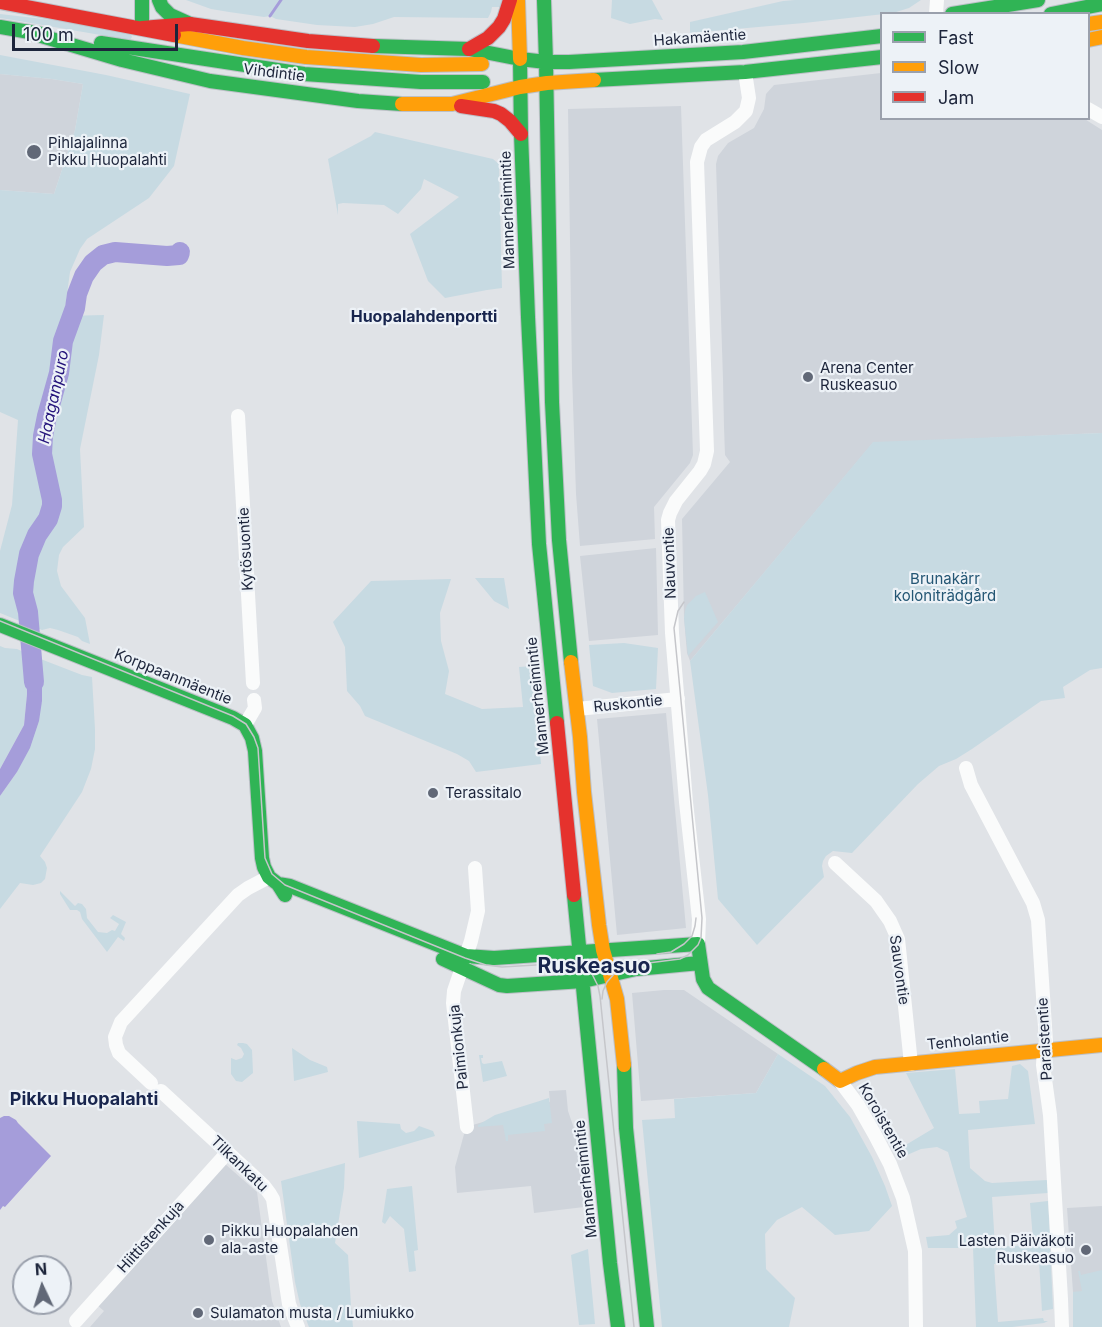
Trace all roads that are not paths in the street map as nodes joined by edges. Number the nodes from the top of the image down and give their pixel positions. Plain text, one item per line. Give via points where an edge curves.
1 (142, 0) edge
2 (159, 0) edge
3 (510, 0) edge
4 (518, 0) edge
5 (544, 0) edge
6 (953, 0) edge
7 (1038, 0) edge
8 (0, 2) edge
9 (1102, 4) edge
10 (981, 11) edge
11 (1061, 12) edge
12 (190, 24) junction
13 (0, 27) edge
14 (142, 28) junction
15 (28, 32) junction
16 (880, 36) edge
17 (469, 49) junction
18 (148, 50) junction
19 (743, 52) junction
20 (880, 57) edge
21 (519, 59) junction
22 (546, 62) junction
23 (482, 64) dead end
24 (159, 70) junction
25 (745, 72) junction
26 (483, 82) dead end
27 (546, 83) junction
28 (520, 87) junction
29 (452, 104) junction
30 (521, 134) junction
31 (238, 416) dead end
32 (0, 625) edge
33 (253, 683) dead end
34 (678, 699) junction
35 (254, 700) dead end
36 (577, 709) junction
37 (245, 726) junction
38 (966, 768) dead end
39 (835, 863) dead end
40 (475, 868) dead end
41 (274, 881) junction
42 (698, 944) junction
43 (603, 950) junction
44 (579, 951) junction
45 (464, 961) junction
46 (700, 963) junction
47 (611, 974) junction
48 (583, 981) junction
49 (1102, 1045) edge
50 (1044, 1050) junction
51 (911, 1064) junction
52 (840, 1081) junction
53 (467, 1127) dead end
54 (227, 1153) junction
55 (76, 1322) dead end
56 (298, 1327) edge
57 (618, 1327) edge
58 (647, 1327) edge
59 (916, 1327) edge
60 (1062, 1327) edge

1 - 14 main road
2 - 12 main road via 170,15
3 - 17 main road via 500,27
4 - 21 main road, Mannerheimintie
5 - 22 main road
6 - 10 street via 960,6
7 - 10 main road
8 - 14 main road, Vihdintie
9 - 11 main road
12 - 14 main road, Vihdintie
12 - 17 main road, Vihdintie via 357,46
13 - 15 main road, Vihdintie
14 - 18 main road
14 - 23 main road, Vihdintie via 306,57
15 - 18 main road, Vihdintie
15 - 24 main road, Vihdintie
16 - 19 main road, Hakamäentie
17 - 21 main road, Vihdintie
18 - 24 main road
18 - 26 main road, Vihdintie via 304,74
19 - 22 main road, Hakamäentie
19 - 25 main road
20 - 25 main road
21 - 22 main road, Hakamäentie
21 - 28 main road, Mannerheimintie
22 - 27 main road
24 - 29 main road, Vihdintie via 210,81 358,101
25 - 27 main road
25 - 34 street, Nauvontie via 749,99 746,111 706,140 697,162 708,442 704,464 676,501 668,520
27 - 28 main road
27 - 36 main road via 558,516
28 - 29 main road, Vihdintie
28 - 30 main road, Mannerheimintie
29 - 30 main road via 501,114
30 - 44 main road, Mannerheimintie via 538,529
31 - 33 street, Kytösuontie
32 - 37 main road, Korppaanmäentie via 207,707
34 - 36 street, Ruskontie
34 - 42 street, Nauvontie via 699,919
35 - 37 street via 255,708
36 - 43 main road
37 - 41 main road via 255,751 261,854
38 - 50 street, Paraistentie via 1036,911
39 - 51 street, Sauvontie via 876,902 891,921 898,939
40 - 45 street, Paimionkuja via 478,911
41 - 45 main road via 285,895
41 - 54 street, Tilkankatu via 238,895 120,1022 115,1037 119,1053
42 - 43 main road
42 - 46 main road, Koroistentie
43 - 44 main road
43 - 47 main road
44 - 45 main road
44 - 48 main road, Mannerheimintie
45 - 48 main road via 500,985
45 - 53 street, Paimionkuja via 453,1003
46 - 47 main road
46 - 52 main road, Koroistentie via 708,988
47 - 48 main road
47 - 58 main road via 624,1064 626,1128
48 - 57 main road, Mannerheimintie
49 - 50 main road, Tenholantie
50 - 51 main road, Tenholantie
50 - 60 street, Paraistentie
51 - 52 main road, Tenholantie via 875,1067
52 - 59 street, Koroistentie via 875,1135 903,1198 915,1251
54 - 55 street, Hiittistenkuja
54 - 56 street, Tilkankatu via 264,1186 273,1200 289,1304

